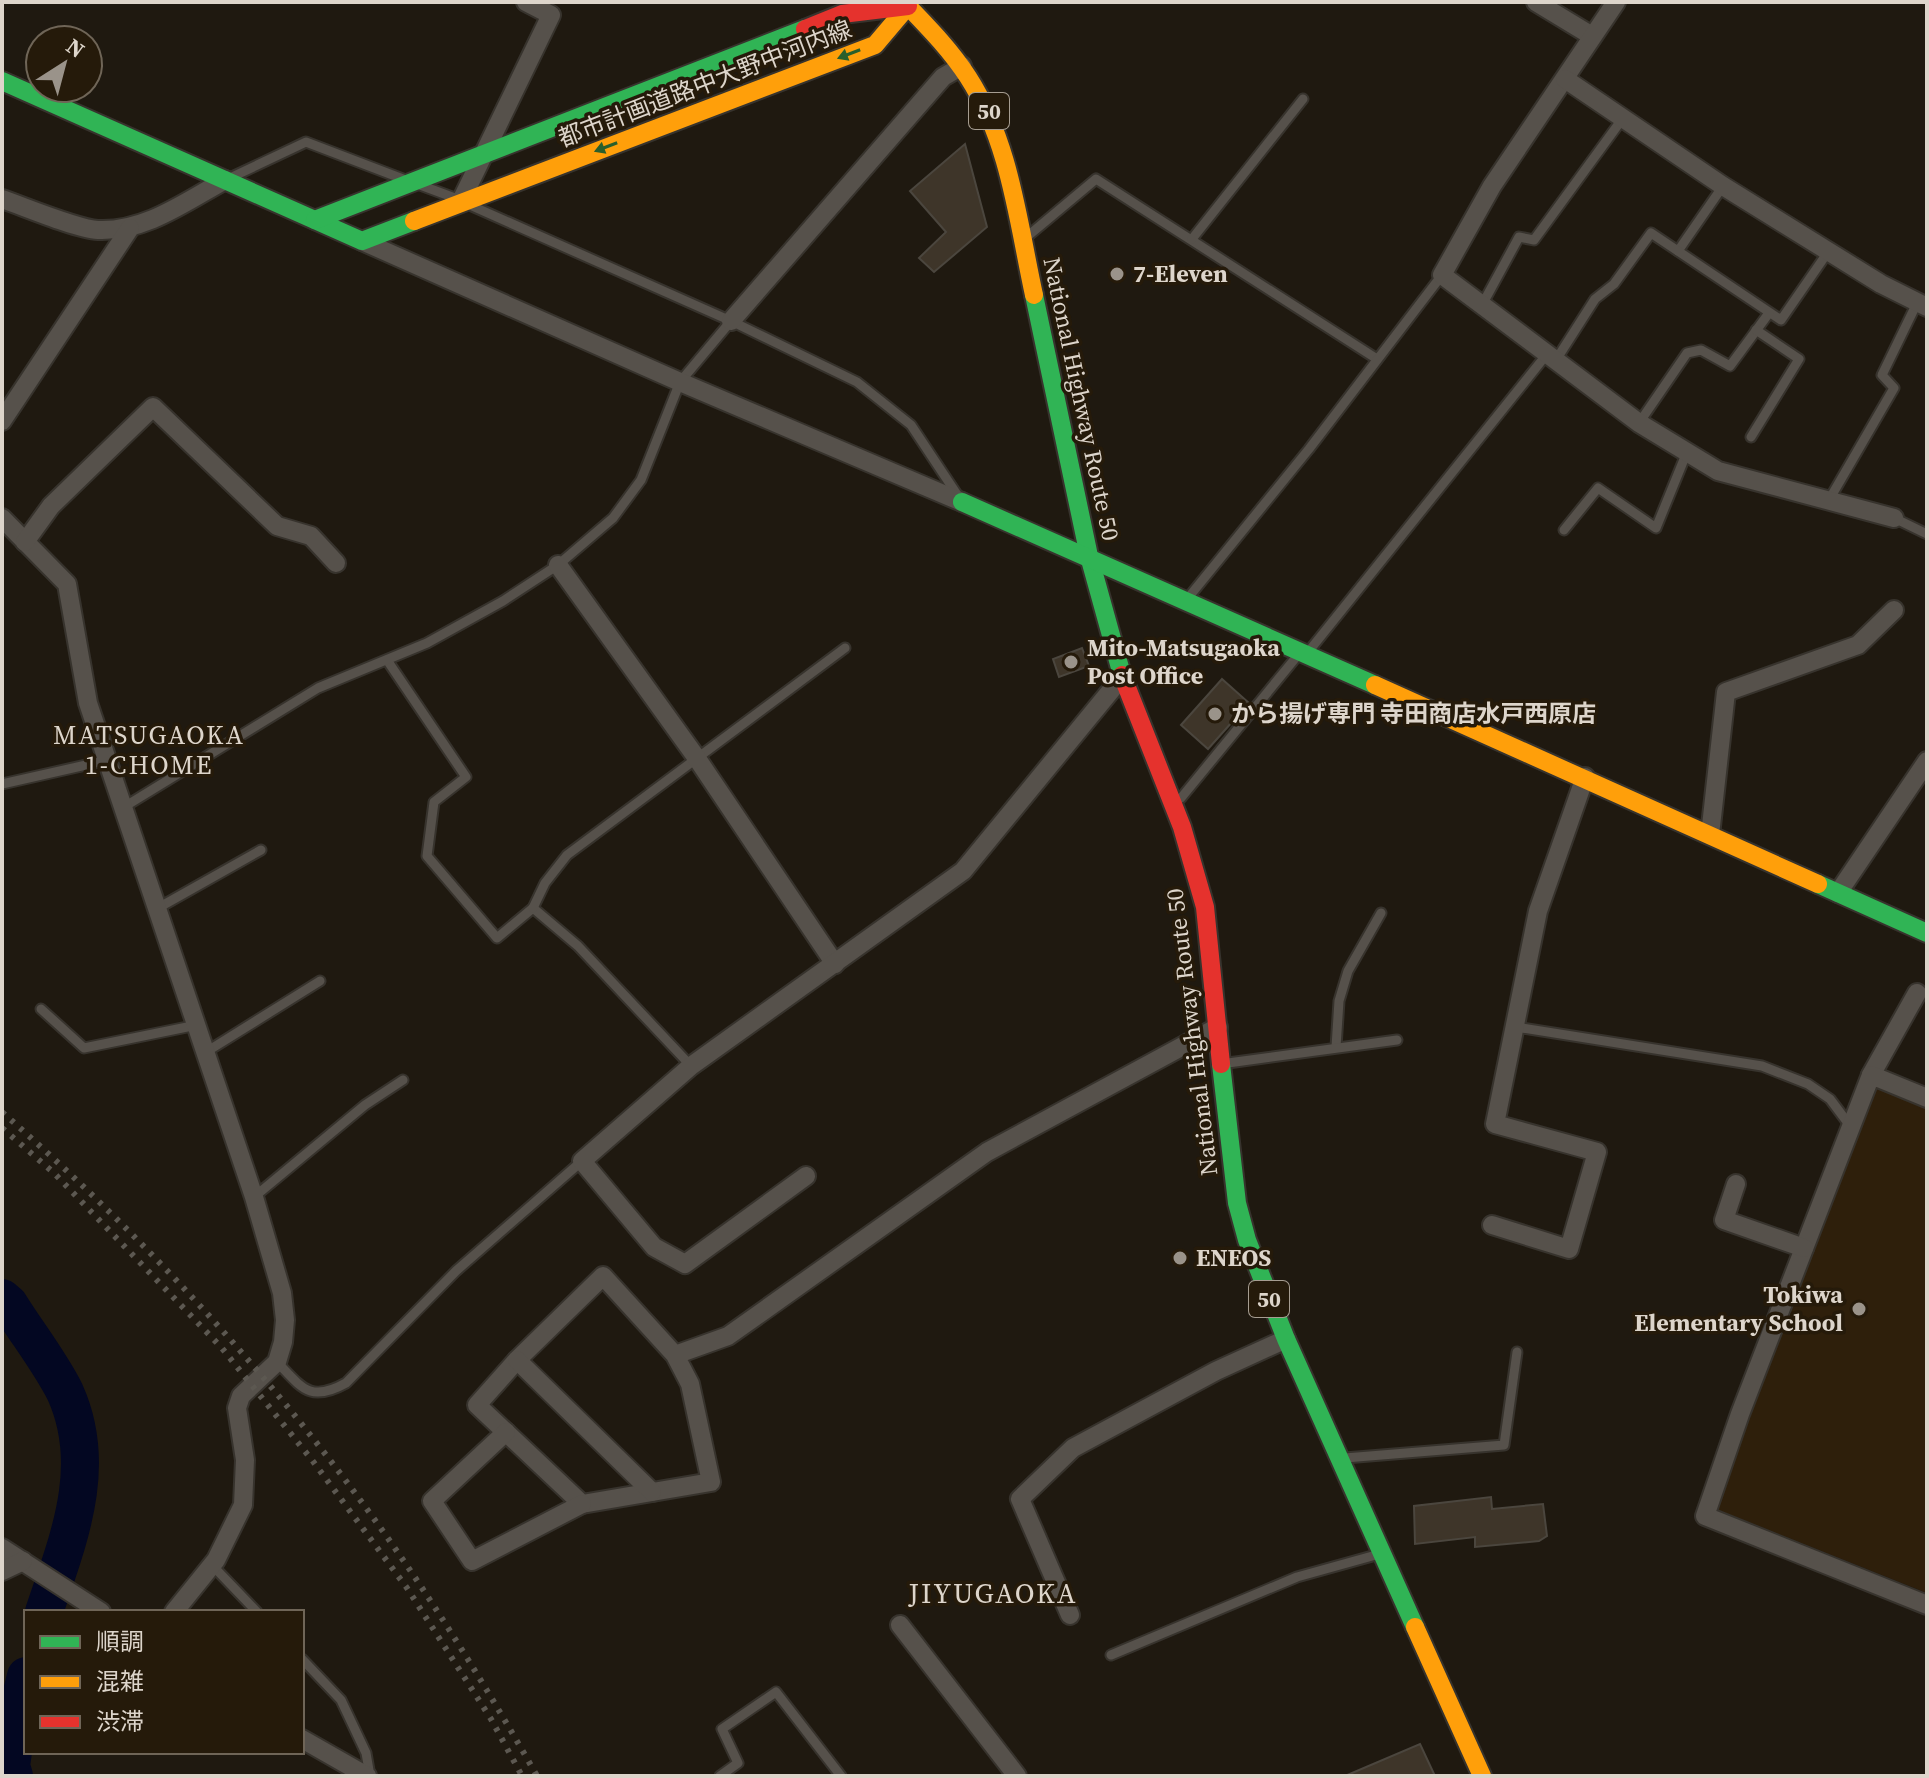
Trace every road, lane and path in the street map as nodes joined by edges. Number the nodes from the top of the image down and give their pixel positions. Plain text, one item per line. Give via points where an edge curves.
1 (526, 2) edge
2 (1536, 2) edge
3 (1616, 2) edge
4 (906, 4) edge
5 (1592, 36) junction
6 (962, 66) junction
7 (1565, 79) junction
8 (2, 81) edge
9 (1303, 99) dead end
10 (1623, 118) junction
11 (484, 153) junction
12 (225, 180) junction
13 (411, 182) junction
14 (1723, 186) junction
15 (2, 199) edge
16 (462, 201) junction
17 (315, 220) junction
18 (130, 228) junction
19 (1192, 239) junction
20 (1024, 240) junction
21 (362, 241) junction
22 (1678, 251) junction
23 (1828, 252) junction
24 (1442, 275) junction
25 (1482, 305) junction
26 (1922, 305) edge
27 (1769, 313) junction
28 (731, 321) junction
29 (1756, 330) junction
30 (1552, 357) junction
31 (1377, 359) junction
32 (680, 382) junction
33 (2, 421) edge
34 (1639, 423) junction
35 (1751, 437) dead end
36 (1687, 452) junction
37 (1829, 500) junction
38 (962, 502) junction
39 (2, 518) edge
40 (1894, 518) joint
41 (1564, 530) dead end
42 (1927, 534) edge
43 (25, 542) junction
44 (1089, 556) junction
45 (336, 563) dead end
46 (558, 565) junction
47 (1186, 600) junction
48 (1894, 610) dead end
49 (845, 648) dead end
50 (1303, 653) junction
51 (387, 660) junction
52 (1122, 677) junction
53 (696, 757) junction
54 (108, 760) junction
55 (1927, 761) edge
56 (1585, 777) junction
57 (2, 784) edge
58 (1174, 806) junction
59 (124, 807) junction
60 (1710, 835) junction
61 (261, 850) dead end
62 (1838, 893) junction
63 (158, 908) junction
64 (533, 908) junction
65 (1381, 913) dead end
66 (1927, 933) edge
67 (835, 964) junction
68 (320, 981) dead end
69 (1917, 993) dead end
70 (41, 1009) dead end
71 (197, 1025) junction
72 (1218, 1027) junction
73 (1516, 1027) junction
74 (1397, 1040) dead end
75 (1336, 1047) junction
76 (206, 1052) junction
77 (1220, 1064) junction
78 (691, 1066) junction
79 (1871, 1075) junction
80 (403, 1080) dead end
81 (1927, 1098) edge
82 (1851, 1127) junction
83 (582, 1161) junction
84 (806, 1176) dead end
85 (1736, 1184) dead end
86 (254, 1197) junction
87 (1492, 1225) dead end
88 (1804, 1248) junction
89 (1286, 1339) junction
90 (1517, 1352) dead end
91 (675, 1355) junction
92 (517, 1360) junction
93 (277, 1362) junction
94 (506, 1432) junction
95 (1342, 1459) junction
96 (652, 1492) junction
97 (582, 1504) junction
98 (2, 1548) edge
99 (1383, 1553) junction
100 (28, 1564) junction
101 (212, 1565) junction
102 (2, 1571) edge
103 (1927, 1605) edge
104 (98, 1610) edge
105 (176, 1610) edge
106 (255, 1610) edge
107 (1070, 1615) dead end
108 (900, 1625) dead end
109 (1111, 1655) dead end
110 (304, 1661) edge
111 (304, 1740) edge
112 (369, 1776) edge
113 (720, 1776) edge
114 (841, 1776) edge
115 (1017, 1776) edge
116 (1482, 1776) edge

1 - 11 street via 551,15
2 - 5 street
3 - 5 street
4 - 6 main road, National Highway Route 50 / 50
4 - 11 main road, 都市計画道路中大野中河内線 via 842,14
4 -> 16 main road, 都市計画道路中大野中河内線 via 875,45
5 - 7 street
6 - 20 main road, National Highway Route 50 / 50 via 995,125
6 - 28 street via 943,77
7 - 10 street
7 - 24 street via 1471,220
8 - 12 main road
9 - 19 lane
10 - 14 street
10 - 25 lane via 1534,240 1519,237
11 - 13 main road, 都市計画道路中大野中河内線
11 - 16 street
12 - 13 lane via 306,142
12 - 17 main road
12 - 18 street
13 - 16 lane
13 - 17 main road, 都市計画道路中大野中河内線
14 - 22 lane
14 - 23 street
15 - 18 street via 96,230
16 - 21 main road, 都市計画道路中大野中河内線
16 - 28 lane
17 - 21 main road
18 - 33 street
19 - 20 lane via 1096,179
19 - 31 lane
20 - 44 main road, National Highway Route 50 / 50
21 - 32 street
22 - 27 lane
22 - 30 lane via 1651,233
23 - 26 street
23 - 27 lane via 1781,320
24 - 25 street
24 - 31 lane
25 - 30 street
26 - 37 lane via 1882,375 1894,388
27 - 29 lane
28 - 32 lane
28 - 38 lane via 857,382 911,425
29 - 34 lane via 1730,366 1701,350 1687,353
29 - 35 lane via 1799,359
30 - 34 street
30 - 50 lane
31 - 47 lane
32 - 38 street
32 - 46 lane via 641,480 613,518
34 - 36 street
36 - 37 street via 1718,471
36 - 41 lane via 1656,528 1598,488
37 - 40 street
38 - 44 main road
39 - 43 street
40 - 42 lane
43 - 45 street via 51,506 153,407 277,526 311,536
43 - 54 street via 67,584 88,703
44 - 47 main road
44 - 52 main road, National Highway Route 50 / 50
46 - 51 lane via 440,636
46 - 53 street
47 - 50 main road
48 - 60 street via 1858,645 1726,692
49 - 53 lane
50 - 56 main road
50 - 58 lane
51 - 59 lane via 318,688
51 - 64 lane via 466,777 434,802 427,856 497,938
52 - 58 main road, National Highway Route 50 / 50
52 - 67 street via 963,871
53 - 64 lane via 567,855
53 - 67 street
54 - 57 lane
54 - 59 street
55 - 62 street
56 - 60 main road
56 - 73 street via 1538,911
58 - 72 main road, National Highway Route 50 / 50 via 1205,907
59 - 63 street
60 - 62 main road
61 - 63 lane
62 - 66 main road
63 - 71 street
64 - 78 lane via 578,946
65 - 75 lane via 1348,971 1339,1001
67 - 78 street
68 - 76 lane
69 - 79 street
70 - 71 lane via 84,1048
71 - 76 street
72 - 77 main road, National Highway Route 50 / 50
72 - 91 street via 987,1152 728,1336
73 - 82 lane via 1762,1066 1830,1099
73 - 87 street via 1495,1124 1597,1152 1569,1249
74 - 75 lane
75 - 77 lane
76 - 86 street
77 - 89 main road, National Highway Route 50 / 50 via 1241,1221
78 - 83 street
79 - 81 street
79 - 82 street
80 - 86 lane
82 - 88 street
83 - 84 street via 654,1247 685,1264
83 - 93 lane via 456,1271 346,1383 317,1394 302,1388
85 - 88 street via 1724,1220
86 - 93 street via 282,1293 285,1320
88 - 103 street via 1705,1516
89 - 95 main road, National Highway Route 50 / 50
89 - 107 street via 1073,1448 1020,1499
90 - 95 lane via 1504,1445
91 - 92 street via 603,1276
91 - 96 street via 690,1384 711,1482
92 - 94 street via 477,1405
92 - 96 street
93 - 101 street via 241,1396 237,1408 245,1460 243,1505
94 - 97 street
94 - 97 street via 432,1501 472,1561
95 - 99 main road, National Highway Route 50 / 50
96 - 97 street
98 - 100 street
99 - 109 lane via 1297,1577
99 - 116 main road, National Highway Route 50 / 50
100 - 102 street
100 - 104 street
101 - 105 street
101 - 106 lane
108 - 115 street
110 - 112 lane via 341,1700 366,1753
111 - 112 street
113 - 114 lane via 738,1763 722,1729 776,1692

